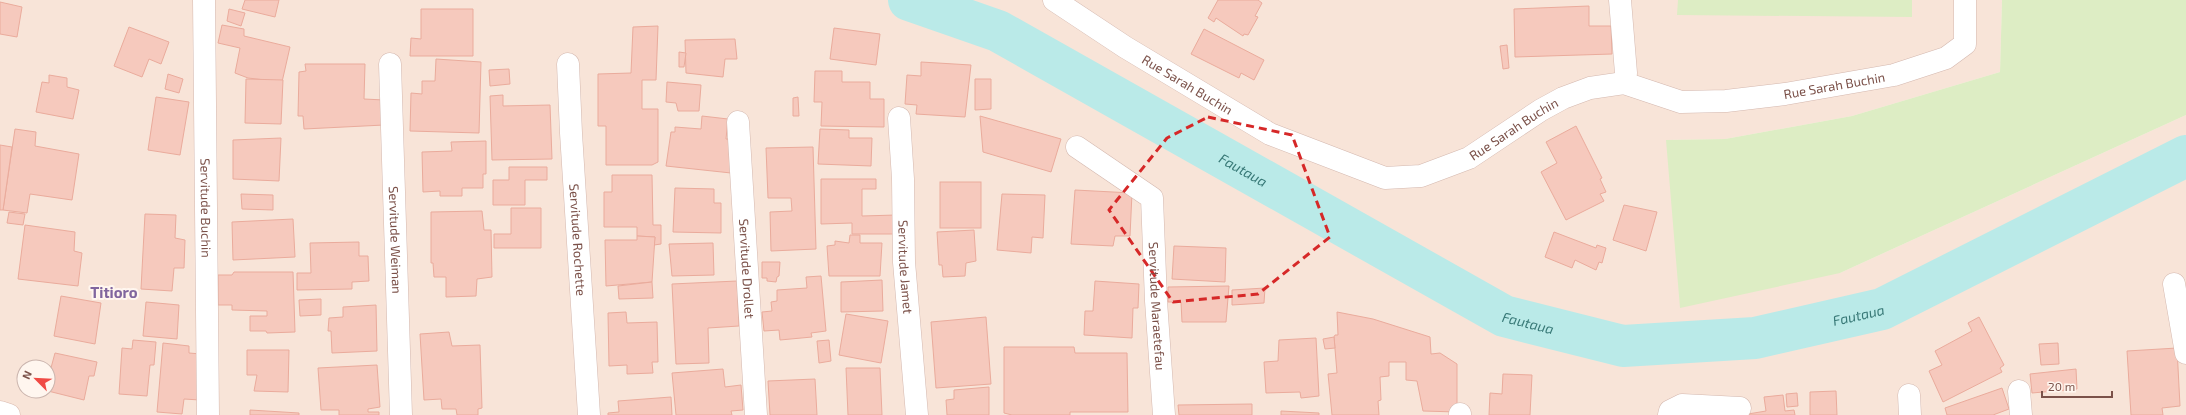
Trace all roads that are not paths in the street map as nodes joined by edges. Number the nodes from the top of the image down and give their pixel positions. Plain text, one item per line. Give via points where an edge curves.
1 (204, 0) edge
2 (1054, 0) edge
3 (1620, 0) edge
4 (1965, 0) edge
5 (390, 64) dead end
6 (568, 64) dead end
7 (1624, 83) junction
8 (899, 118) dead end
9 (738, 122) dead end
10 (1077, 147) dead end
11 (2174, 284) dead end
12 (2186, 353) edge
13 (2019, 391) dead end
14 (1740, 408) dead end
15 (0, 412) edge
16 (1670, 413) edge
17 (9, 415) edge
18 (208, 415) edge
19 (401, 415) edge
20 (589, 415) edge
21 (756, 415) edge
22 (917, 415) edge
23 (1164, 415) edge
24 (2021, 415) edge

1 - 18 street, Servitude Buchin
2 - 7 street, Rue Sarah Buchin via 1125,47 1270,134 1385,178 1421,176 1469,158 1563,98 1590,88
3 - 7 street via 1626,73
4 - 7 street, Rue Sarah Buchin via 1965,44 1946,58 1894,76 1726,101 1681,102
5 - 19 street, Servitude Weiman
6 - 20 street, Servitude Rochette via 570,133
8 - 22 street, Servitude Jamet via 904,262
9 - 21 street, Servitude Drollet
10 - 23 street, Servitude Maraetefau via 1152,198
11 - 12 street
13 - 24 street
14 - 16 street via 1682,405
15 - 17 street

